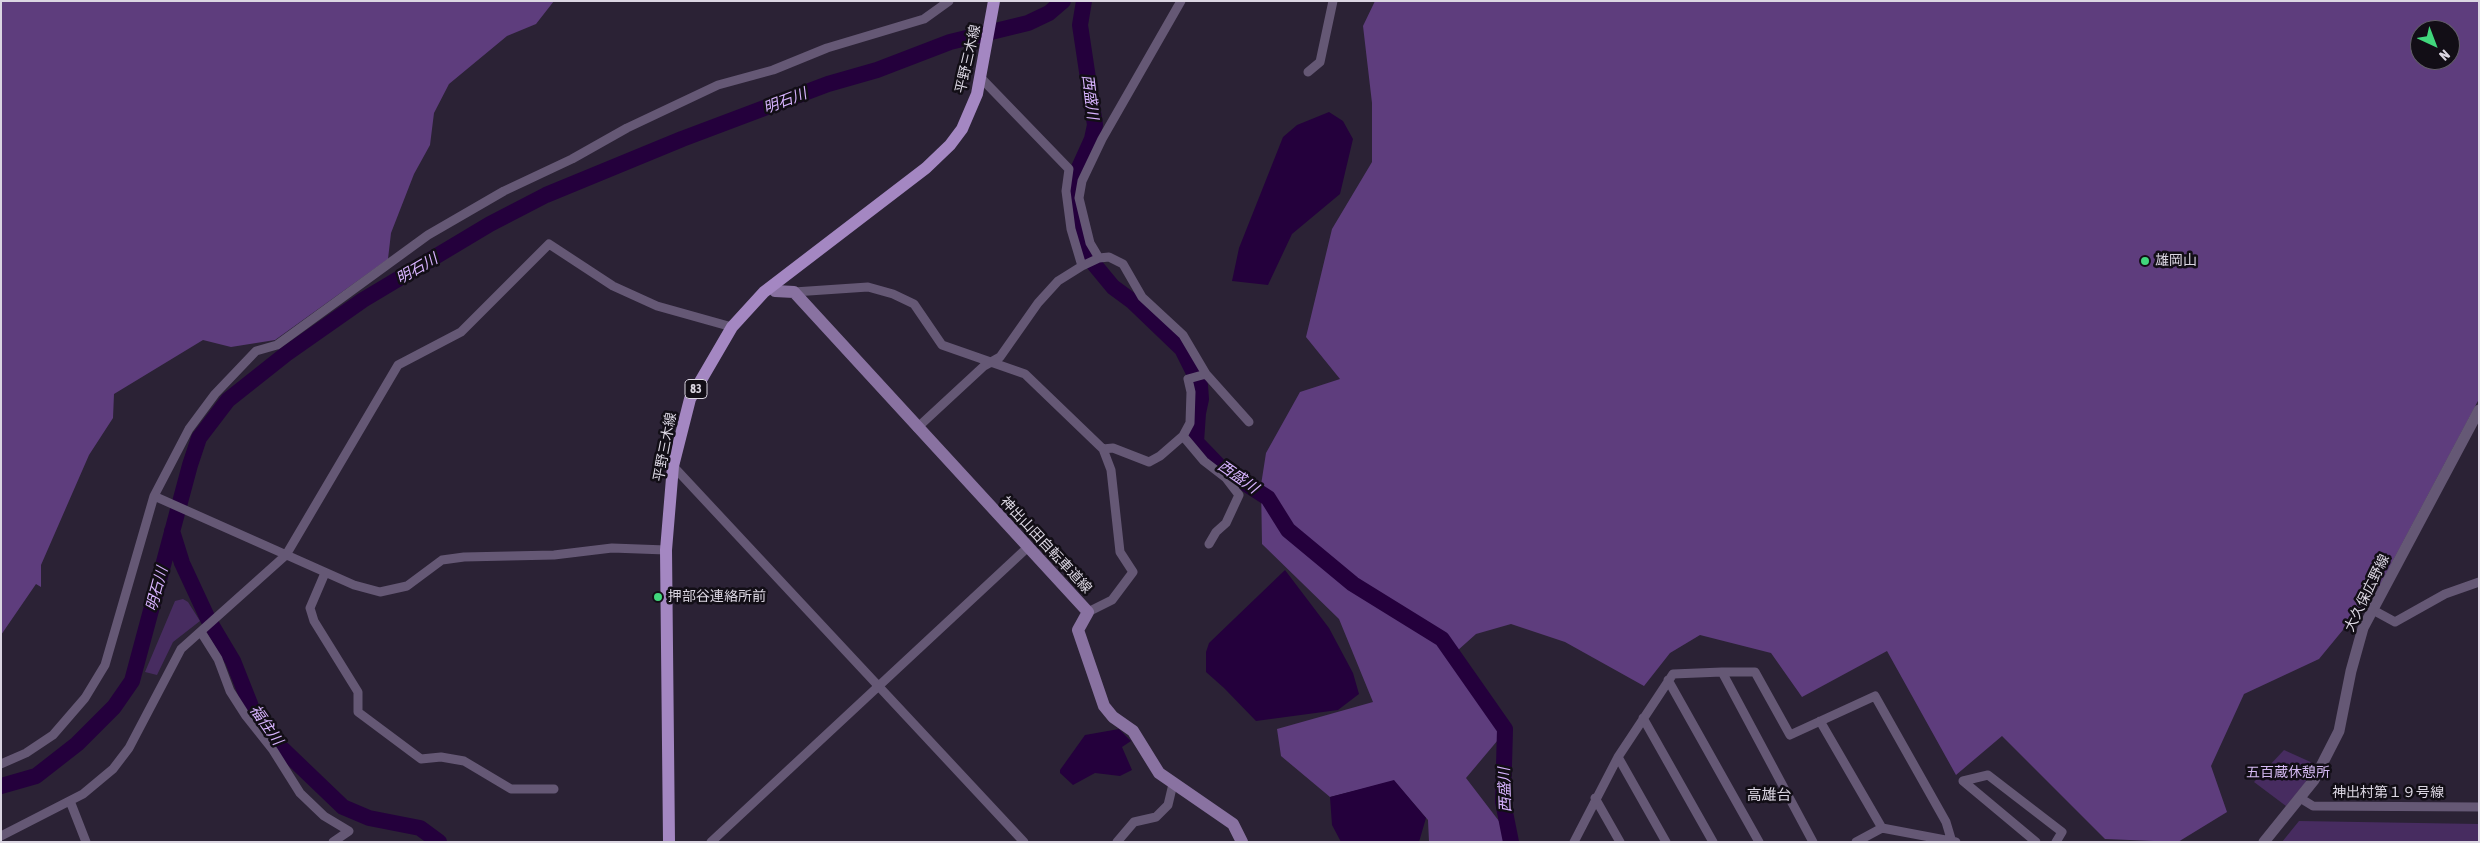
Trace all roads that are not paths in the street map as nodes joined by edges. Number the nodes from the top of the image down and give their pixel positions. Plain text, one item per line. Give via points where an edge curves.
1 (949, 1) edge
2 (994, 1) edge
3 (1181, 1) edge
4 (1334, 1) edge
5 (1308, 72) dead end
6 (981, 78) junction
7 (1099, 258) junction
8 (1082, 266) junction
9 (769, 292) junction
10 (794, 292) junction
11 (732, 327) junction
12 (991, 362) junction
13 (1206, 374) junction
14 (2479, 410) edge
15 (1248, 422) dead end
16 (918, 428) junction
17 (1183, 436) junction
18 (1103, 449) junction
19 (673, 466) junction
20 (154, 496) junction
21 (1209, 544) dead end
22 (1027, 548) junction
23 (666, 550) junction
24 (286, 555) junction
25 (325, 572) junction
26 (2479, 582) edge
27 (2373, 610) junction
28 (1088, 612) junction
29 (200, 632) junction
30 (1722, 672) junction
31 (1668, 680) junction
32 (878, 686) junction
33 (1642, 718) junction
34 (1820, 721) junction
35 (1618, 757) junction
36 (1, 764) edge
37 (1173, 784) junction
38 (554, 789) dead end
39 (1596, 798) junction
40 (2300, 798) junction
41 (70, 801) junction
42 (2479, 807) edge
43 (1882, 828) junction
44 (1, 836) edge
45 (1953, 841) edge
46 (86, 842) edge
47 (333, 842) edge
48 (669, 842) edge
49 (712, 842) edge
50 (1024, 842) edge
51 (1117, 842) edge
52 (1242, 842) edge
53 (1574, 842) edge
54 (1620, 842) edge
55 (1666, 842) edge
56 (1713, 842) edge
57 (1759, 842) edge
58 (1813, 842) edge
59 (1856, 842) edge
60 (2036, 842) edge
61 (2056, 842) edge
62 (2264, 842) edge

1 - 20 street via 924,19 718,85 504,191 428,235 277,345 256,351 215,394 189,429
2 - 6 main road, 平野三木線 / 83
3 - 7 street via 1102,139 1082,181 1079,198 1090,243
4 - 5 street via 1320,62
6 - 8 street via 1069,169 1066,191
6 - 9 main road, 平野三木線 / 83 via 962,129 950,146
7 - 8 street
7 - 13 street via 1109,257 1123,264 1142,298 1183,335
8 - 12 street via 1058,281 1000,356
9 - 10 main road
9 - 11 main road, 平野三木線 / 83
10 - 12 street via 868,287 893,294 914,304 942,345
10 - 16 main road, 神出山田自転車道線
11 - 19 main road, 平野三木線 / 83 via 690,399
11 - 24 street via 657,306 613,286 549,244 461,332 398,365
12 - 16 street
12 - 18 street via 1025,374
13 - 15 street
13 - 17 street via 1188,379 1190,423
14 - 27 street, 大久保広野線
16 - 22 main road, 神出山田自転車道線
17 - 18 street via 1149,462 1113,448
17 - 21 street via 1239,495 1226,523
18 - 28 street via 1111,470 1120,552 1133,572 1112,600
19 - 23 main road, 平野三木線 / 83
19 - 32 street
20 - 24 street
20 - 36 street via 105,665 85,698 53,735 26,753
22 - 28 main road, 神出山田自転車道線
22 - 32 street
23 - 25 street via 612,548 554,555 442,560 407,586 380,592
23 - 48 main road, 平野三木線 / 83
24 - 25 street
24 - 29 street
25 - 38 street via 310,608 314,621 358,692 358,712 421,759 441,757 464,761 511,789
26 - 27 street via 2445,594 2395,622
27 - 40 street, 大久保広野線 via 2363,628 2339,731 2314,780
28 - 37 main road, 神出山田自転車道線 via 1078,630 1104,706 1133,731 1159,773
29 - 41 street via 181,649 128,748 113,769
29 - 47 street via 218,659 234,697 300,793 324,816 349,831
30 - 31 street via 1673,674
30 - 34 street via 1755,672 1790,735
30 - 58 street
31 - 33 street
31 - 57 street
32 - 49 street
32 - 50 street
33 - 35 street
33 - 56 street
34 - 43 street
34 - 45 street via 1875,696 1946,822
35 - 39 street
35 - 55 street
37 - 51 street via 1168,804 1156,817 1134,822
37 - 52 main road, 神出山田自転車道線 via 1233,824
39 - 53 street
39 - 54 street
40 - 42 street, 神出村第１９号線 via 2313,806
40 - 62 street, 大久保広野線
41 - 44 street
41 - 46 street
43 - 45 street
43 - 59 street
60 - 61 street via 1963,781 1988,775 2062,832

